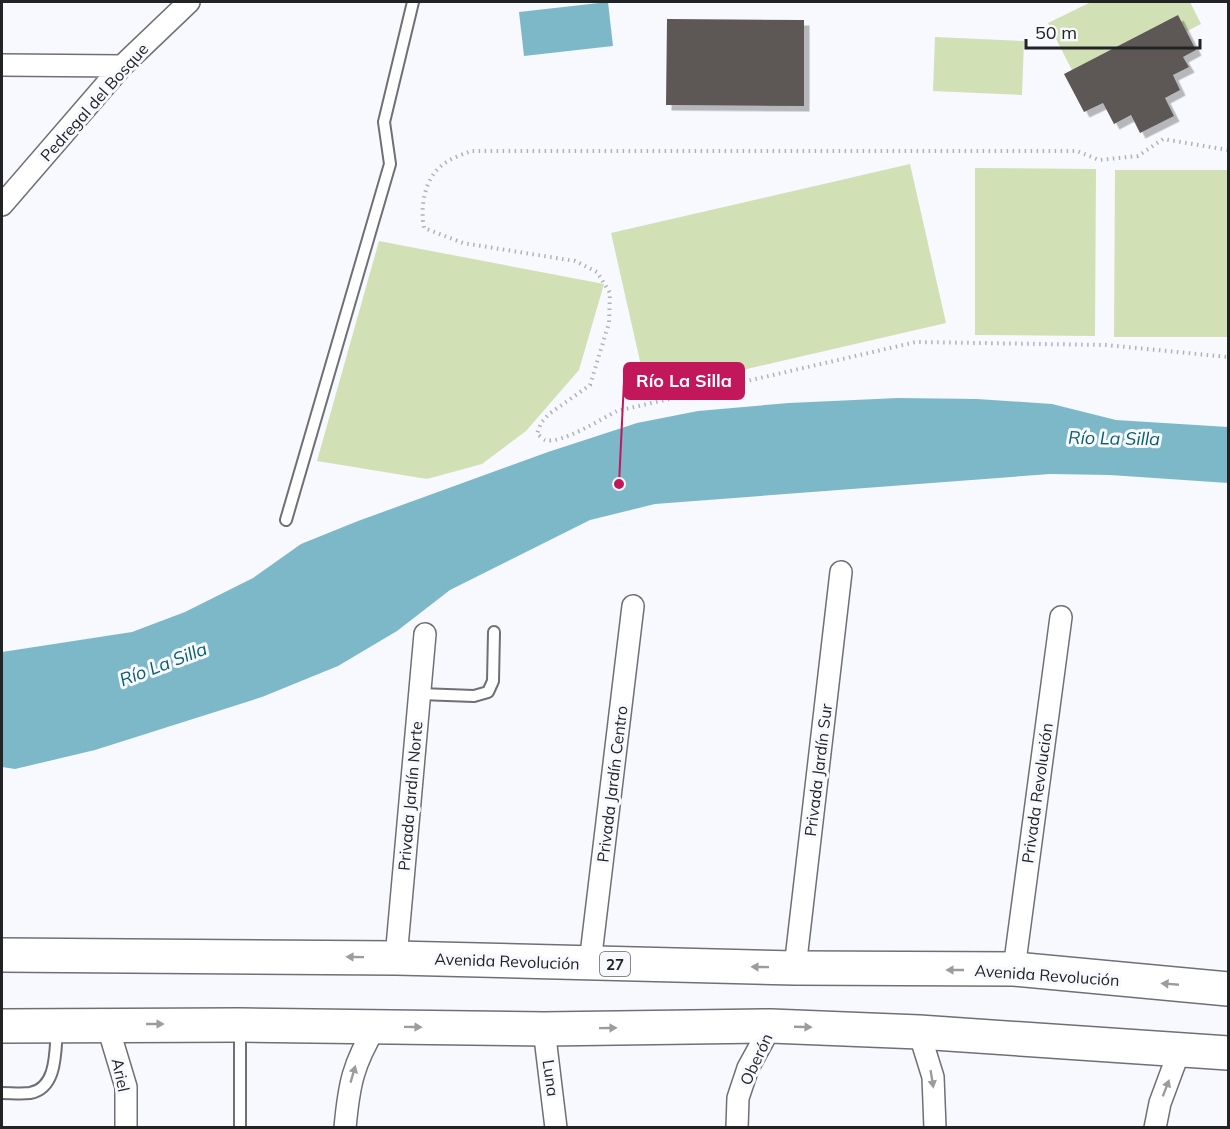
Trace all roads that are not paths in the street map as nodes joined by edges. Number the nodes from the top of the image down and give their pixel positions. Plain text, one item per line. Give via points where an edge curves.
1 (189, 2) edge
2 (413, 2) edge
3 (2, 65) edge
4 (122, 66) junction
5 (2, 205) edge
6 (286, 520) dead end
7 (841, 572) dead end
8 (633, 606) dead end
9 (1061, 617) dead end
10 (494, 632) dead end
11 (425, 634) dead end
12 (420, 694) junction
13 (2, 955) edge
14 (396, 958) junction
15 (590, 963) junction
16 (795, 968) junction
17 (1014, 969) junction
18 (1228, 989) edge
19 (107, 1024) junction
20 (57, 1025) junction
21 (240, 1025) junction
22 (2, 1026) edge
23 (376, 1026) junction
24 (771, 1026) junction
25 (544, 1029) junction
26 (919, 1032) junction
27 (1180, 1049) junction
28 (1228, 1053) edge
29 (2, 1094) edge
30 (126, 1128) edge
31 (240, 1128) edge
32 (345, 1128) edge
33 (556, 1128) edge
34 (737, 1128) edge
35 (935, 1128) edge
36 (1155, 1128) edge

1 - 4 street, Pedregal del Bosque
2 - 6 lane via 384,122 390,164
3 - 4 street
4 - 5 street, Pedregal del Bosque
7 - 16 street, Privada Jardín Sur
8 - 15 street, Privada Jardín Centro
9 - 17 street, Privada Revolución
10 - 12 lane via 493,681 488,692 474,696
11 - 12 street, Privada Jardín Norte
12 - 14 street, Privada Jardín Norte
14 -> 13 main road, Avenida Revolución / 27
14 - 15 main road, Avenida Revolución / 27
16 -> 15 main road, Avenida Revolución / 27
17 -> 16 main road, Avenida Revolución / 27
18 -> 17 main road, Avenida Revolución / 27
19 - 20 main road
19 -> 21 main road
19 - 30 street, Ariel via 126,1087
20 - 22 main road
20 - 29 lane via 49,1082 31,1093
21 - 23 main road
21 - 31 lane
23 -> 25 main road
32 -> 23 street via 351,1078
25 -> 24 main road
24 -> 26 main road
24 - 34 street, Oberón via 748,1068 738,1098
25 - 33 street, Luna
26 - 27 main road
26 -> 35 street via 933,1077
27 - 28 main road
36 -> 27 street

